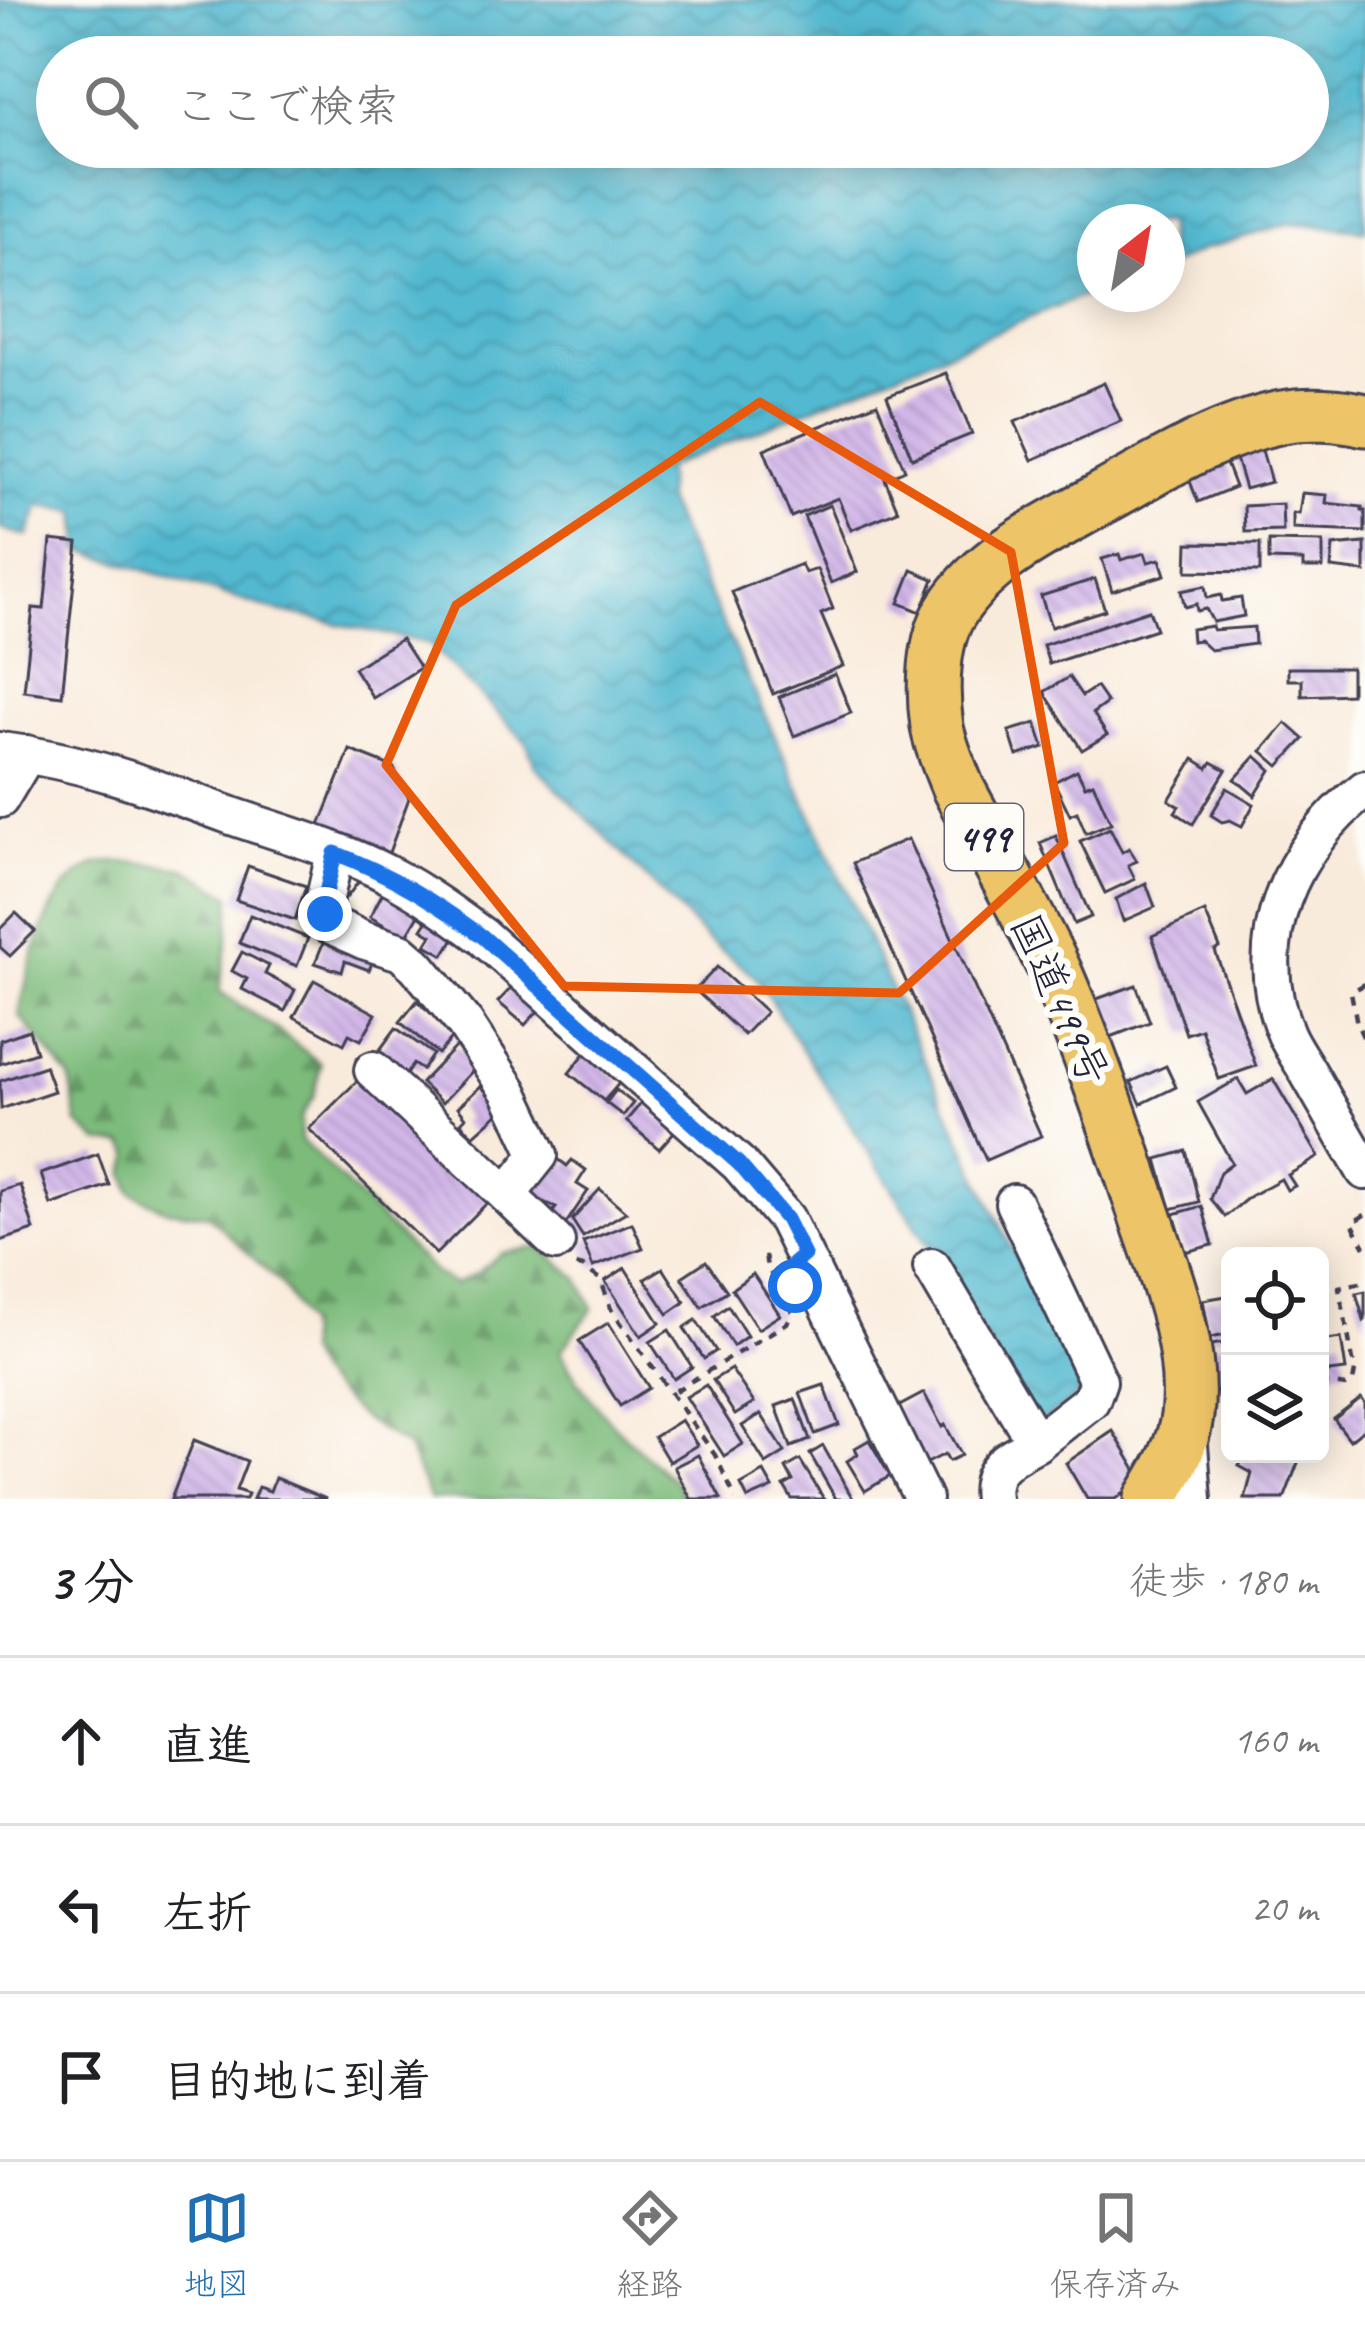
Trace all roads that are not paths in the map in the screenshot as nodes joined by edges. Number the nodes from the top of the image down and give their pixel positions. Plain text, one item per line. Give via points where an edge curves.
1 (1365, 420) edge
2 (13, 753) edge
3 (1365, 789) edge
4 (0, 799) edge
5 (335, 853) junction
6 (373, 1070) dead end
7 (1365, 1171) edge
8 (507, 1195) junction
9 (1014, 1203) dead end
10 (561, 1252) road end
11 (932, 1268) dead end
12 (1187, 1419) junction
13 (1036, 1442) junction
14 (923, 1499) edge
15 (992, 1499) edge
16 (1151, 1499) edge
17 (1193, 1499) edge

1 - 12 highway, 国道499号 / 499 via 1283,417 1154,470 984,573 950,612 938,651 935,699 948,763 1095,1070 1164,1270 1189,1378
2 - 4 street
2 - 5 street via 153,787
3 - 7 street via 1318,832 1282,894 1272,938 1286,1033
5 - 8 street via 324,902 329,924 417,966 509,1090 538,1155
5 - 14 street via 386,873 482,936 739,1164 786,1219
6 - 8 street
8 - 10 street
9 - 13 street via 1098,1381 1091,1400
11 - 13 street
12 - 16 highway, 国道499号 / 499
12 - 17 street
13 - 15 street via 999,1465

